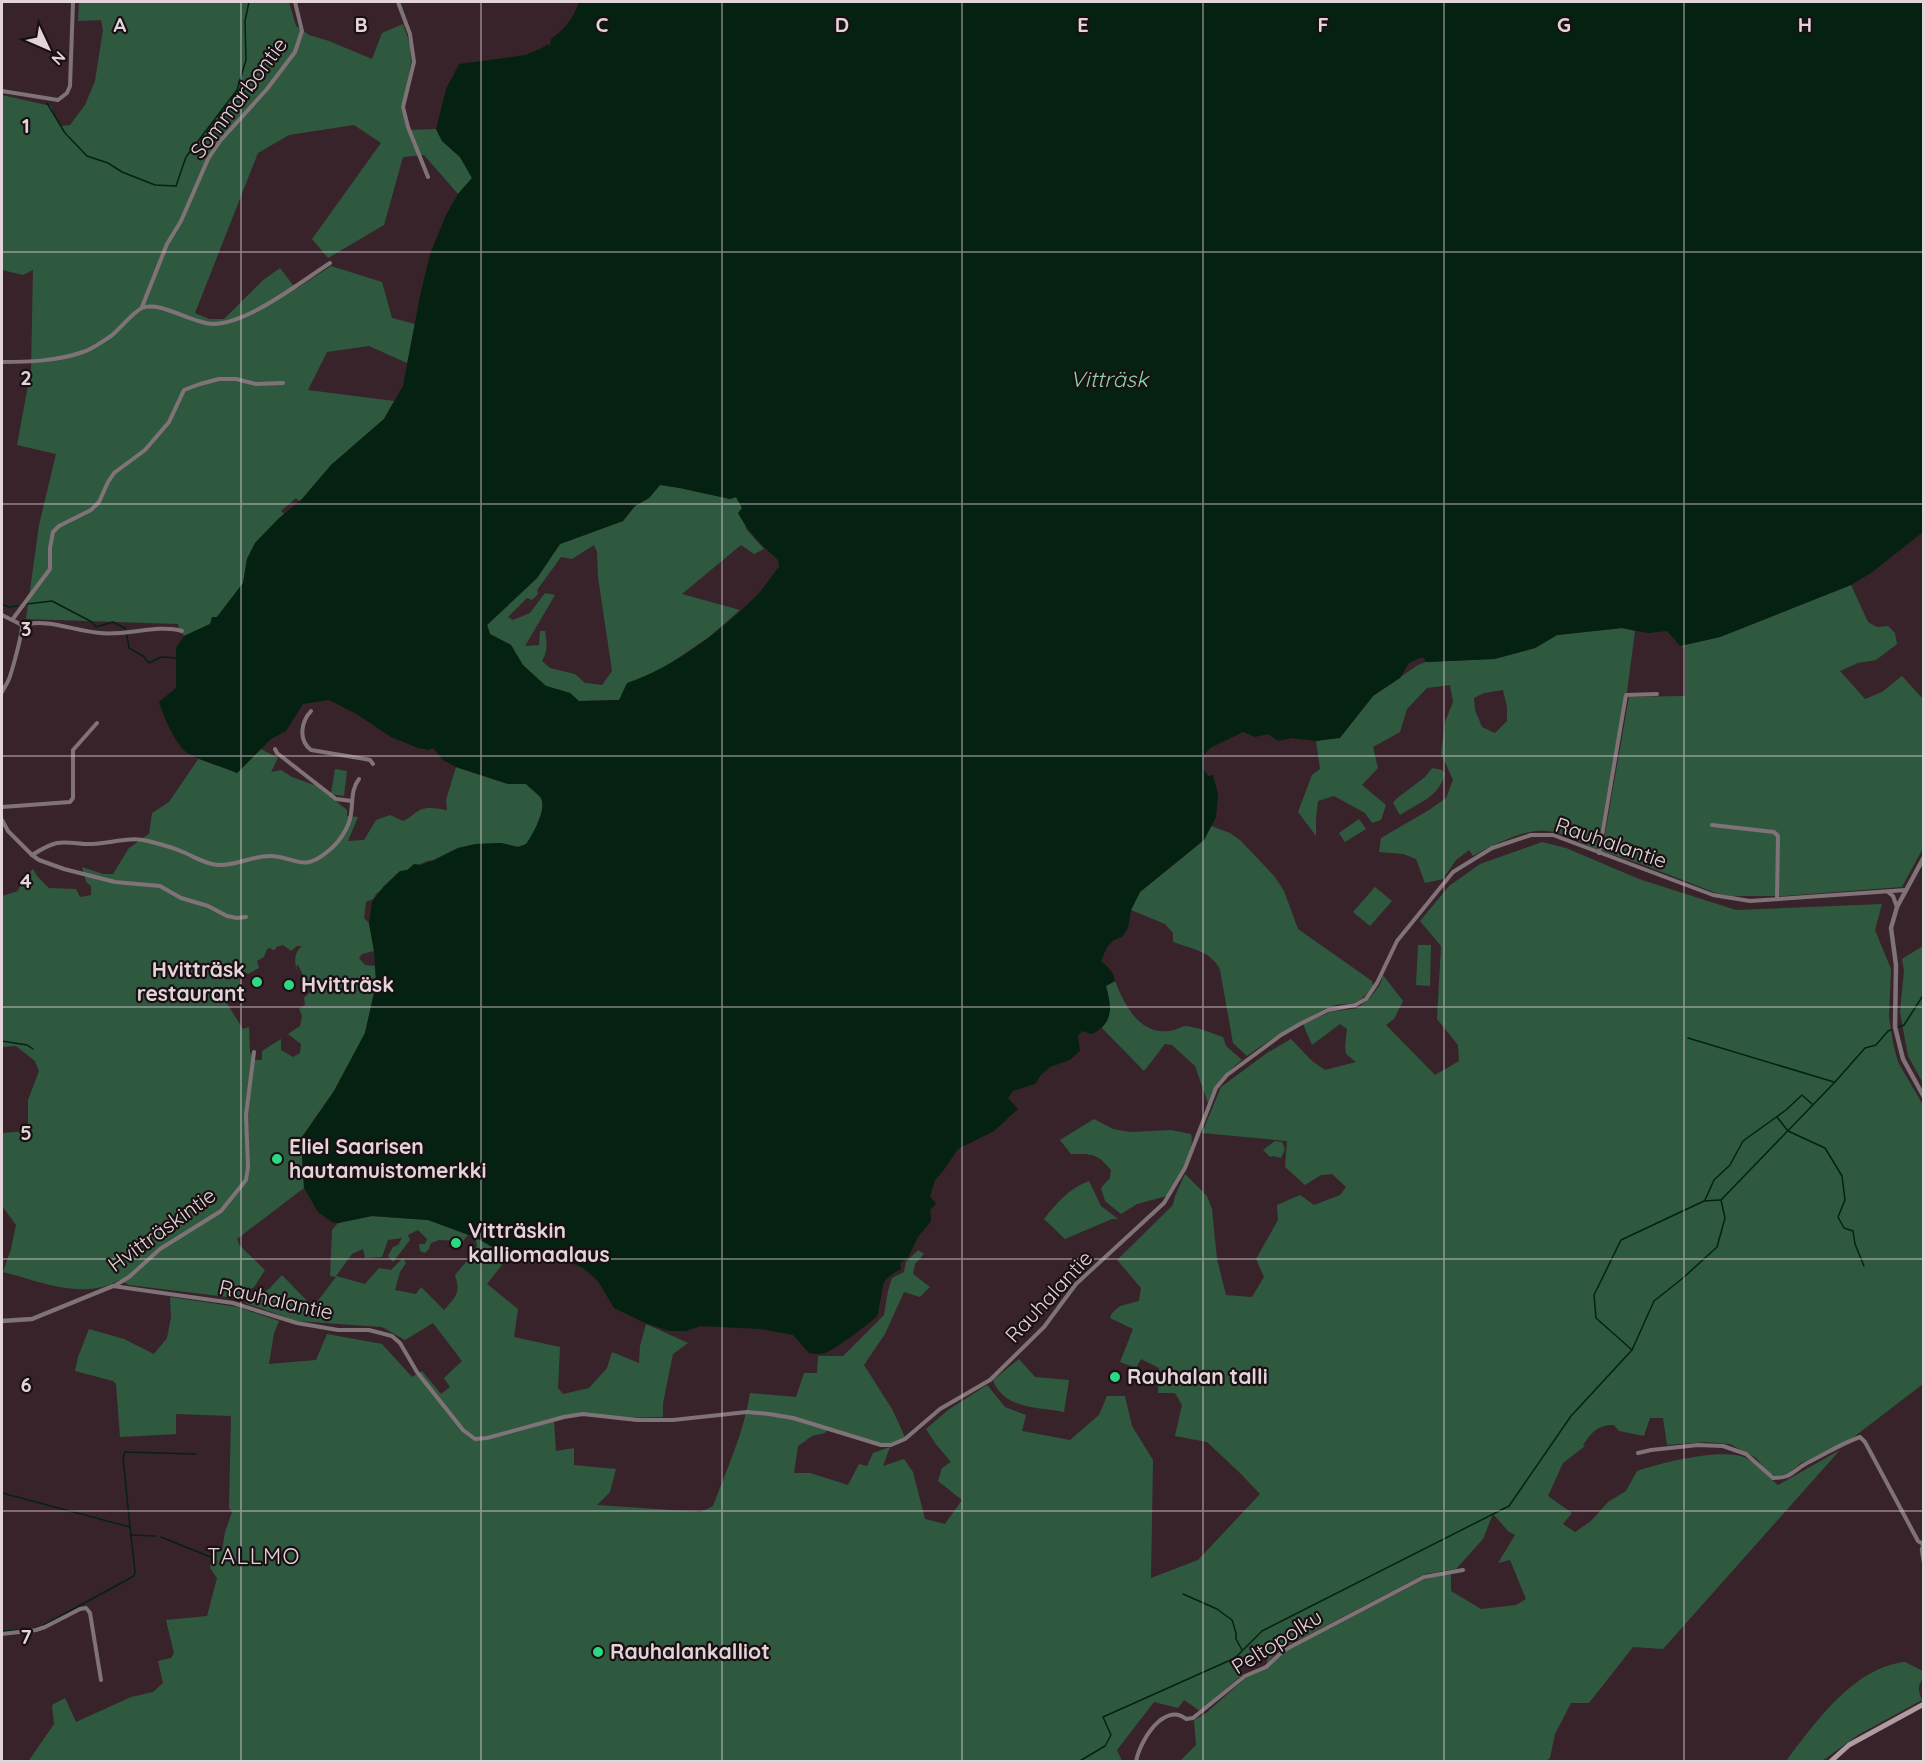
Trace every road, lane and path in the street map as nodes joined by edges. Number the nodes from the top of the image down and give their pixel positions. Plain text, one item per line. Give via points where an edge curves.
1 (73, 2) edge
2 (295, 2) edge
3 (398, 2) edge
4 (2, 91) edge
5 (428, 177) dead end
6 (330, 263) dead end
7 (142, 308) junction
8 (2, 362) edge
9 (283, 383) dead end
10 (2, 615) edge
11 (12, 620) junction
12 (22, 625) junction
13 (183, 631) dead end
14 (2, 692) edge
15 (1657, 694) dead end
16 (310, 711) dead end
17 (97, 723) dead end
18 (275, 749) dead end
19 (373, 764) dead end
20 (360, 779) dead end
21 (352, 801) junction
22 (2, 807) edge
23 (2, 820) edge
24 (1712, 825) dead end
25 (2, 831) edge
26 (8, 831) junction
27 (1599, 853) junction
28 (32, 855) junction
29 (1923, 857) edge
30 (1906, 890) junction
31 (1887, 892) junction
32 (1777, 899) junction
33 (1897, 907) junction
34 (246, 917) dead end
35 (254, 1052) dead end
36 (1923, 1097) edge
37 (113, 1286) junction
38 (2, 1321) edge
39 (1638, 1453) dead end
40 (1923, 1544) edge
41 (1923, 1562) edge
42 (1463, 1570) dead end
43 (2, 1634) edge
44 (101, 1680) dead end
45 (1923, 1704) edge
46 (1136, 1761) edge
47 (1830, 1761) edge

1 - 4 street via 67,93 58,100
2 - 7 street, Sommarbontie via 302,36 295,52 212,153 167,244
3 - 5 street via 410,34 414,62 403,106
6 - 7 street via 248,316 226,323 210,324 161,308
7 - 8 street via 112,335 85,352 44,361
9 - 11 street via 219,379 184,390 169,422 145,450 114,473 99,502 53,532 50,569
10 - 11 street
11 - 12 street
12 - 13 street via 54,624 102,634
12 - 14 street via 12,672
15 - 27 street via 1626,695
16 - 19 street via 302,734 308,748 370,760
17 - 22 street via 74,750 70,802
18 - 21 street via 336,799
20 - 21 street
21 - 28 street via 348,826 327,853 309,863 261,856 218,865 141,839 58,843
23 - 26 street
24 - 32 street via 1774,832 1778,836
25 - 26 street
26 - 28 street
27 - 32 street, Rauhalantie via 1719,897
27 - 37 street, Rauhalantie via 1553,835 1531,835 1492,848 1454,872 1397,941 1366,999 1328,1010 1300,1024 1221,1081 1185,1168 1164,1203 1076,1284 1035,1336 990,1380 956,1398 909,1436 891,1445 793,1418 747,1412 673,1420 583,1414 476,1438 463,1430 392,1336 297,1323 232,1303
28 - 34 street via 64,869 115,882 160,886 227,916
29 - 30 street
30 - 31 street, Rauhalantie
30 - 33 street
31 - 32 street, Rauhalantie
31 - 33 street
33 - 36 street via 1891,928 1896,965 1895,1028 1903,1059
35 - 37 street, Hvitträskintie via 246,1115 246,1180 220,1211 160,1249
37 - 38 street, Hvitträskintie via 32,1319
39 - 40 street via 1698,1445 1723,1446 1746,1454 1773,1478 1782,1478 1860,1437 1917,1541
40 - 41 street
42 - 46 street, Peltopolku via 1424,1577 1306,1638 1266,1667 1245,1676 1193,1718 1170,1714 1143,1741
43 - 44 street via 36,1630 86,1608
45 - 47 main road via 1849,1745

